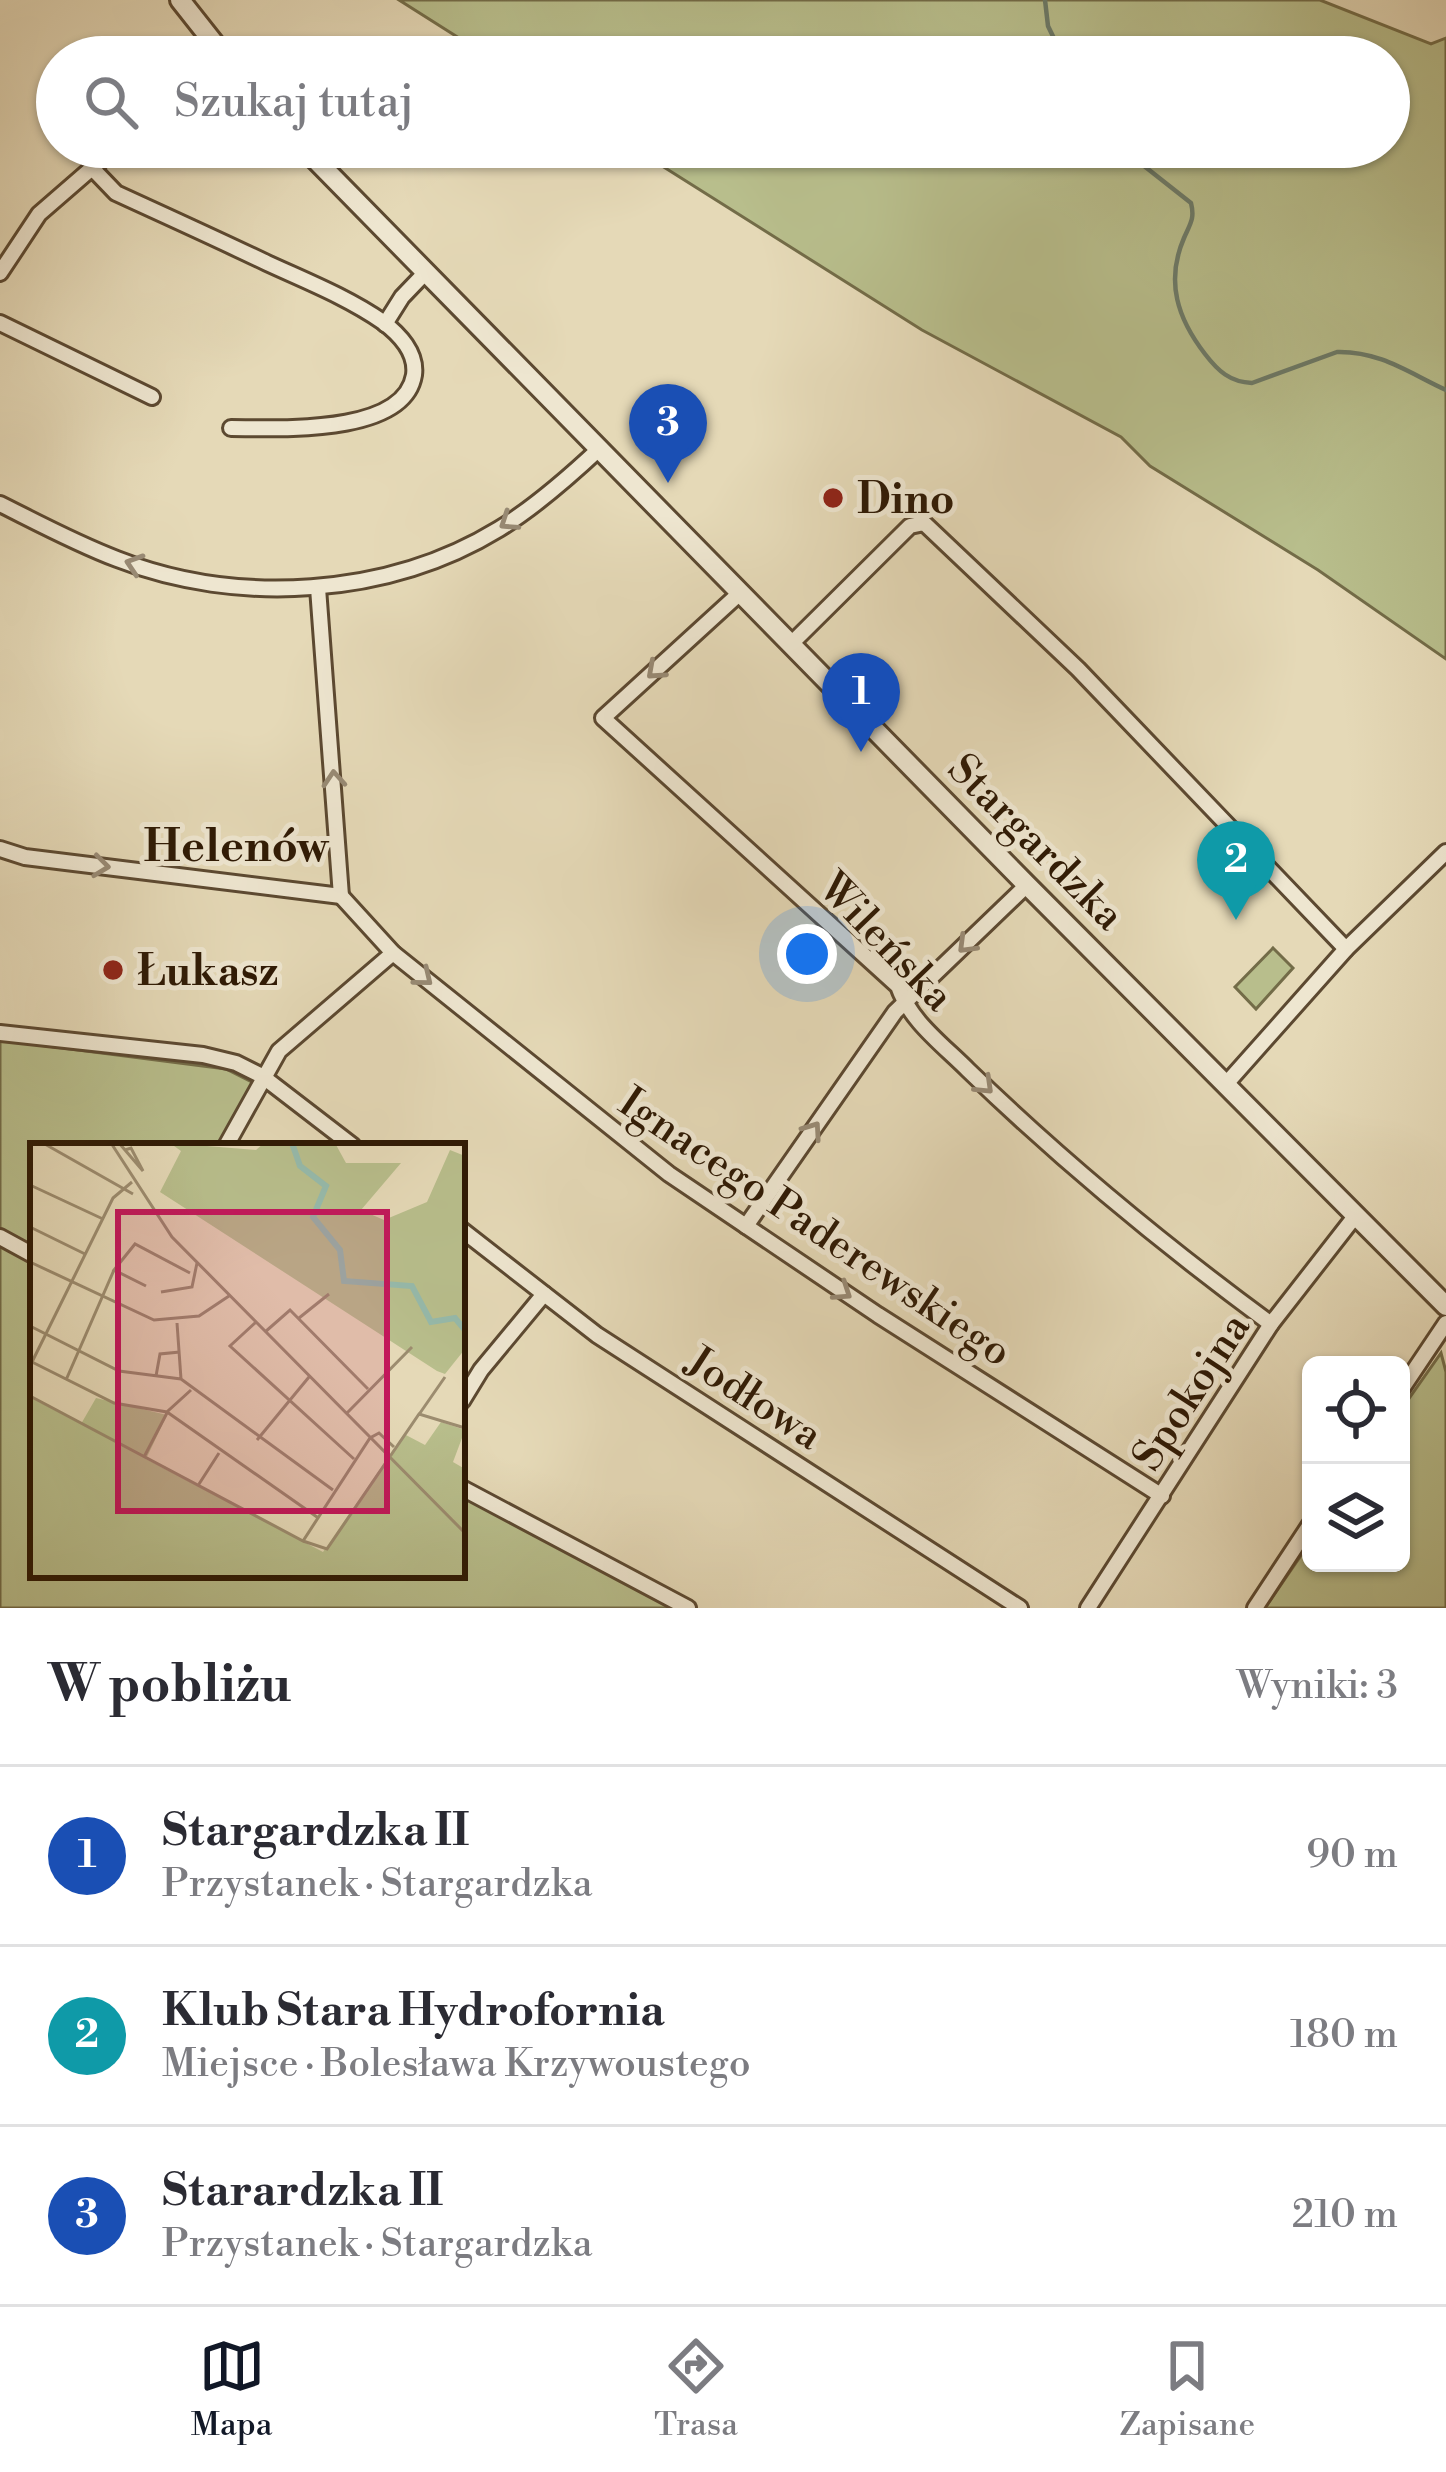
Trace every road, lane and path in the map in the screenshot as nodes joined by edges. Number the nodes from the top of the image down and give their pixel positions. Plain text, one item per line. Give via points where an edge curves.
1 (180, 0) edge
2 (208, 36) edge
3 (92, 168) joint
4 (323, 168) edge
5 (0, 273) edge
6 (425, 273) junction
7 (0, 323) edge
8 (385, 324) junction
9 (152, 398) dead end
10 (231, 428) dead end
11 (599, 449) junction
12 (0, 504) edge
13 (318, 588) junction
14 (741, 592) junction
15 (792, 643) junction
16 (0, 849) edge
17 (1446, 852) edge
18 (1027, 885) junction
19 (341, 896) junction
20 (1346, 949) junction
21 (393, 953) junction
22 (904, 1002) junction
23 (0, 1033) edge
24 (262, 1076) junction
25 (1226, 1084) junction
26 (228, 1143) edge
27 (349, 1143) edge
28 (1356, 1215) junction
29 (746, 1226) junction
30 (465, 1233) edge
31 (0, 1237) edge
32 (30, 1253) edge
33 (544, 1294) junction
34 (1446, 1306) edge
35 (1446, 1323) edge
36 (1271, 1324) junction
37 (1410, 1377) edge
38 (465, 1396) edge
39 (465, 1490) edge
40 (1162, 1496) junction
41 (1302, 1537) edge
42 (688, 1608) edge
43 (1020, 1608) edge
44 (1088, 1608) edge
45 (1255, 1608) edge

1 - 2 street
3 - 5 street via 39,214
3 - 8 street via 116,193
4 - 6 street, Stargardzka
6 - 8 street
6 - 11 street, Stargardzka
7 - 9 street
8 - 10 street via 414,364 396,404 334,424
11 -> 13 street via 477,542 395,572
11 - 14 street, Stargardzka
13 -> 12 street via 160,573
19 -> 13 street
14 - 15 street, Stargardzka
14 -> 22 street, Wileńska via 603,718 898,986
15 - 18 street, Stargardzka
15 - 20 street via 910,526 923,524 1078,669
16 -> 19 street
17 - 20 street
18 -> 22 street
18 - 25 street, Stargardzka
19 - 21 street, Ignacego Paderewskiego
20 - 25 street
21 - 24 street via 298,1032
21 -> 29 street, Ignacego Paderewskiego
29 -> 22 street
22 -> 36 street, Wileńska via 1017,1118
23 - 24 street via 202,1055
24 - 26 street
24 - 27 street
25 - 28 street, Stargardzka
28 - 34 street, Stargardzka
28 - 36 street, Spokojna
29 -> 40 street, Ignacego Paderewskiego
30 - 33 street, Jodłowa
31 - 32 street
33 - 38 street
33 - 43 street, Jodłowa
35 - 37 street
36 - 40 street, Spokojna
39 - 42 street
40 - 44 street, Spokojna
41 - 45 street

